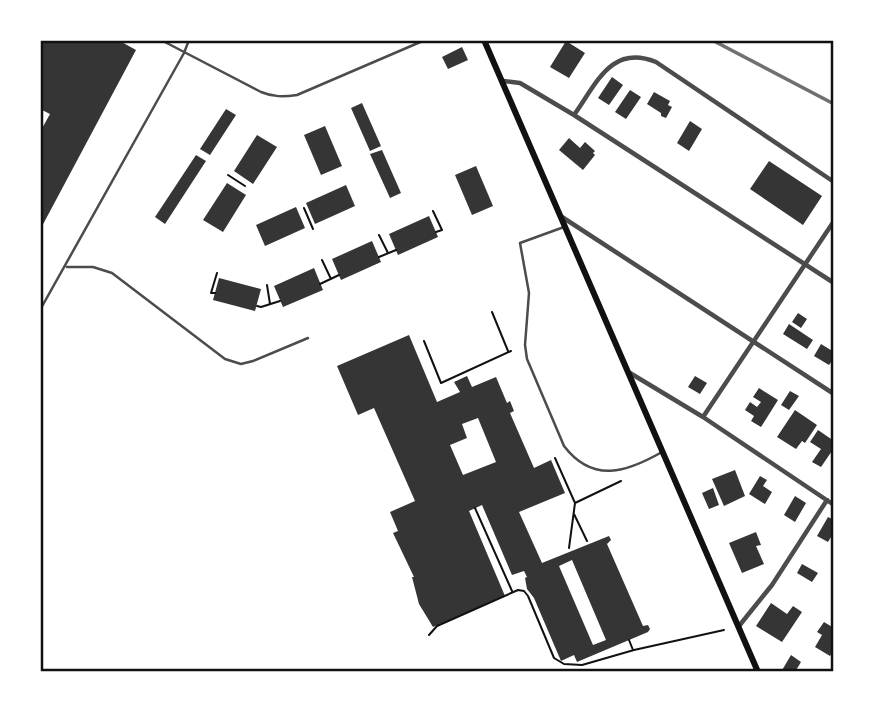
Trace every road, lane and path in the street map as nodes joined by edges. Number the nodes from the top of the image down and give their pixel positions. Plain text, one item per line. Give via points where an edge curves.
1 (161, 40) edge
2 (189, 40) edge
3 (424, 40) edge
4 (484, 40) edge
5 (184, 53) junction
6 (503, 81) junction
7 (574, 115) junction
8 (228, 175) dead end
9 (834, 182) edge
10 (245, 186) dead end
11 (304, 208) dead end
12 (433, 211) dead end
13 (559, 215) junction
14 (834, 221) edge
15 (564, 227) junction
16 (313, 229) dead end
17 (436, 232) dead end
18 (379, 235) dead end
19 (396, 250) dead end
20 (388, 253) junction
21 (379, 257) dead end
22 (322, 260) dead end
23 (807, 265) junction
24 (65, 267) junction
25 (216, 273) dead end
26 (339, 275) dead end
27 (331, 279) junction
28 (834, 283) edge
29 (320, 284) dead end
30 (267, 285) dead end
31 (215, 293) dead end
32 (281, 301) dead end
33 (270, 304) junction
34 (257, 306) dead end
35 (41, 308) edge
36 (492, 312) dead end
37 (308, 338) dead end
38 (424, 341) dead end
39 (755, 342) junction
40 (630, 373) junction
41 (834, 394) edge
42 (703, 417) junction
43 (662, 452) junction
44 (555, 458) dead end
45 (621, 481) dead end
46 (827, 500) junction
47 (575, 503) junction
48 (834, 505) edge
49 (475, 508) dead end
50 (574, 513) junction
51 (587, 541) dead end
52 (569, 548) dead end
53 (513, 592) junction
54 (739, 626) junction
55 (724, 630) dead end
56 (429, 635) dead end
57 (629, 640) dead end
58 (634, 650) junction
59 (580, 661) dead end
60 (582, 665) junction
61 (758, 672) edge

1 - 5 lane
2 - 5 lane
3 - 5 lane via 284,97 261,92
4 - 6 main road
5 - 24 lane
6 - 7 street via 520,83
6 - 13 main road
7 - 9 street via 607,69 626,57 638,56 656,62
7 - 23 street
8 - 10 path
11 - 16 path
12 - 17 path via 442,230
13 - 15 main road
13 - 39 street
14 - 23 street
15 - 40 main road
15 - 43 lane via 520,243 529,293 527,359 564,446 574,458 599,470 637,466
18 - 20 path
19 - 20 path
20 - 21 path
22 - 27 path
23 - 28 street
23 - 39 street
24 - 35 lane
24 - 37 lane via 113,273 225,359 241,364
25 - 31 path via 211,293
26 - 27 path
27 - 29 path
30 - 33 path
32 - 33 path
33 - 34 path
36 - 38 path via 510,351 441,383
39 - 41 street
39 - 42 street
40 - 42 street
40 - 43 main road
42 - 46 street
43 - 54 main road
44 - 47 path
45 - 47 path
46 - 48 street
46 - 54 street via 762,600
47 - 50 path
49 - 53 path
50 - 51 path
50 - 52 path
53 - 56 path via 437,626
53 - 60 path via 524,591 528,597 555,658 564,664
54 - 61 main road
55 - 58 path
57 - 58 path
58 - 60 path
59 - 60 path

